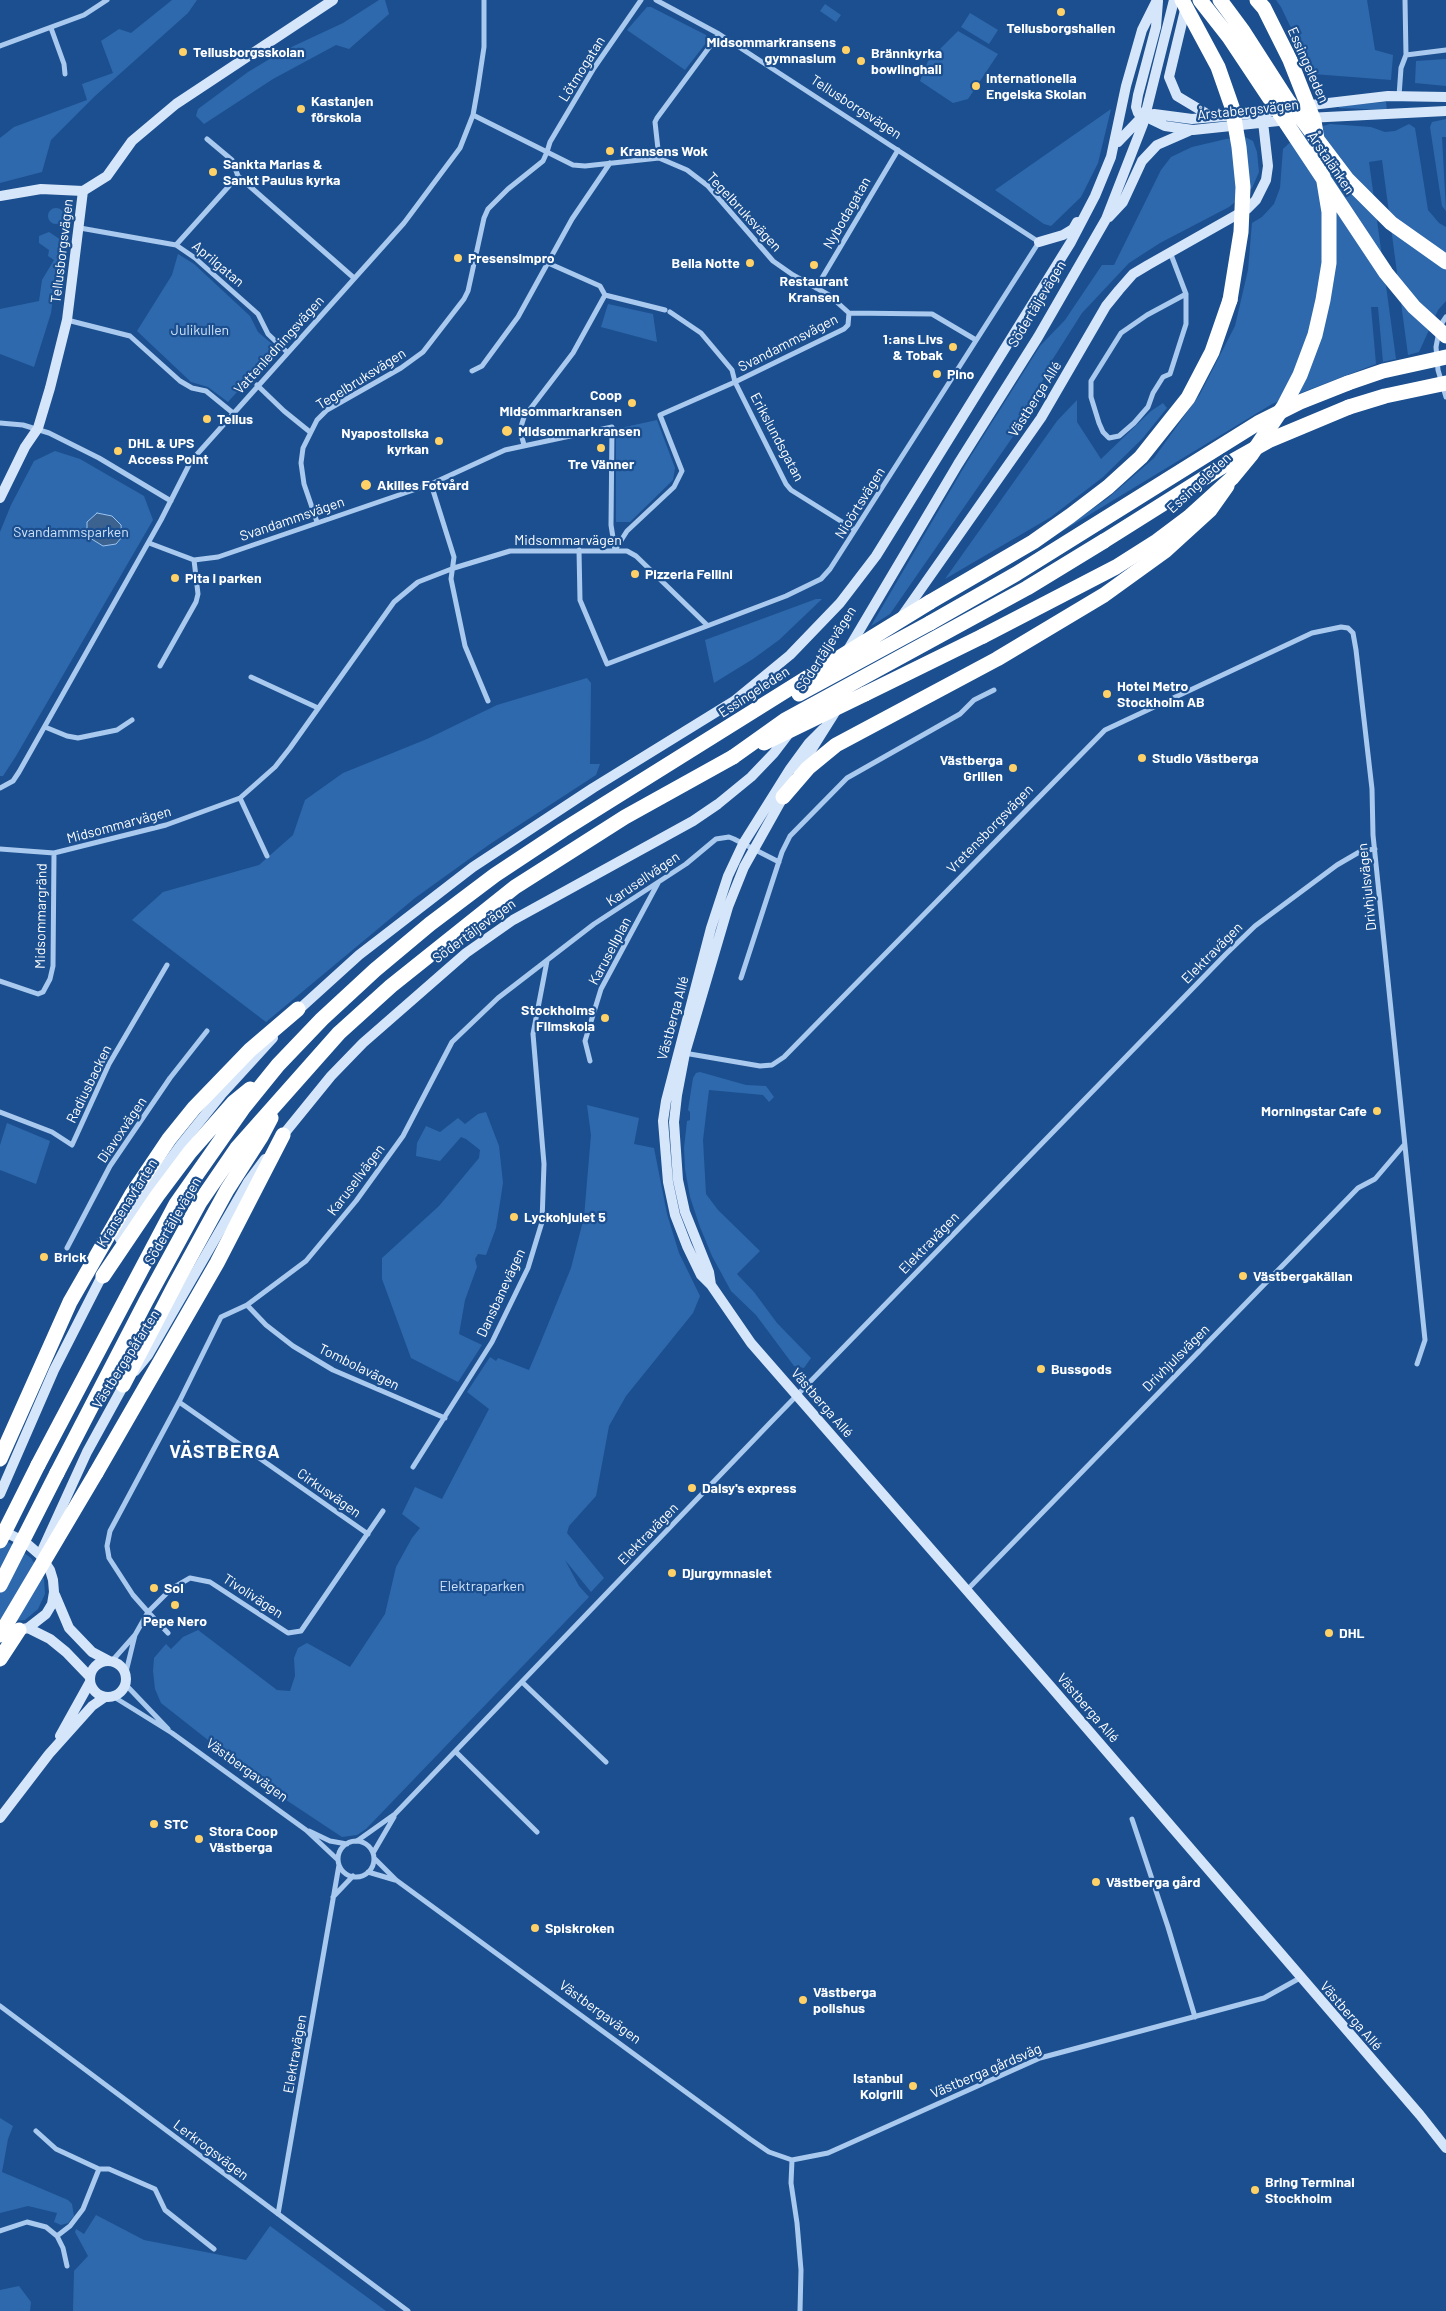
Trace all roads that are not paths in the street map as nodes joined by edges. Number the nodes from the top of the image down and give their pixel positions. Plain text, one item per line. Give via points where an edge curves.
1 (107, 0) edge
2 (333, 0) edge
3 (484, 0) edge
4 (640, 0) edge
5 (656, 0) edge
6 (1158, 0) edge
7 (1174, 0) edge
8 (1182, 0) edge
9 (1188, 0) edge
10 (1200, 0) edge
11 (1220, 0) edge
12 (1257, 0) edge
13 (1405, 0) edge
14 (51, 28) junction
15 (719, 34) junction
16 (0, 46) edge
17 (1446, 50) edge
18 (1406, 56) junction
19 (65, 74) dead end
20 (1399, 96) junction
21 (1446, 97) edge
22 (1446, 110) edge
23 (1399, 114) junction
24 (473, 115) junction
25 (1144, 117) junction
26 (1214, 118) junction
27 (1263, 118) junction
28 (1193, 130) junction
29 (207, 139) dead end
30 (1115, 145) junction
31 (898, 150) junction
32 (547, 152) junction
33 (659, 158) junction
34 (610, 163) junction
35 (238, 176) junction
36 (83, 191) junction
37 (0, 196) edge
38 (1095, 196) junction
39 (1106, 220) junction
40 (80, 228) junction
41 (1039, 242) junction
42 (176, 245) junction
43 (1170, 252) junction
44 (1446, 262) edge
45 (548, 263) junction
46 (354, 278) junction
47 (816, 288) junction
48 (1186, 294) junction
49 (604, 295) junction
50 (849, 313) junction
51 (1446, 317) edge
52 (67, 320) junction
53 (1446, 336) edge
54 (976, 340) junction
55 (287, 352) junction
56 (1446, 357) edge
57 (472, 371) dead end
58 (735, 382) junction
59 (1446, 383) edge
60 (257, 386) junction
61 (1446, 397) edge
62 (233, 413) junction
63 (0, 423) edge
64 (38, 428) junction
65 (310, 432) junction
66 (524, 445) junction
67 (1232, 478) junction
68 (431, 484) junction
69 (0, 498) edge
70 (171, 501) junction
71 (316, 522) junction
72 (855, 530) junction
73 (149, 543) junction
74 (579, 550) junction
75 (615, 550) junction
76 (194, 560) junction
77 (454, 568) junction
78 (707, 625) junction
79 (1348, 628) joint
80 (160, 666) dead end
81 (251, 677) dead end
82 (994, 690) dead end
83 (488, 702) dead end
84 (318, 708) junction
85 (132, 720) dead end
86 (45, 727) junction
87 (823, 729) junction
88 (697, 748) junction
89 (733, 757) junction
90 (0, 788) edge
91 (783, 797) junction
92 (240, 798) junction
93 (748, 847) junction
94 (0, 849) edge
95 (1375, 849) junction
96 (54, 853) junction
97 (267, 856) dead end
98 (779, 862) junction
99 (658, 883) junction
100 (548, 960) junction
101 (167, 965) dead end
102 (740, 978) dead end
103 (0, 981) edge
104 (298, 1009) junction
105 (207, 1031) dead end
106 (682, 1053) junction
107 (590, 1060) dead end
108 (278, 1065) junction
109 (278, 1101) junction
110 (0, 1112) edge
111 (283, 1135) junction
112 (1404, 1145) junction
113 (67, 1248) dead end
114 (103, 1276) junction
115 (247, 1305) junction
116 (1417, 1364) dead end
117 (123, 1385) junction
118 (798, 1394) junction
119 (179, 1402) junction
120 (445, 1418) junction
121 (0, 1459) edge
122 (413, 1467) dead end
123 (0, 1494) edge
124 (383, 1511) dead end
125 (0, 1530) edge
126 (368, 1534) junction
127 (0, 1540) edge
128 (40, 1555) junction
129 (0, 1585) edge
130 (966, 1590) junction
131 (54, 1592) junction
132 (148, 1612) junction
133 (24, 1629) junction
134 (0, 1631) edge
135 (168, 1633) dead end
136 (135, 1635) junction
137 (0, 1636) edge
138 (0, 1659) edge
139 (111, 1661) junction
140 (126, 1672) junction
141 (90, 1679) junction
142 (522, 1682) junction
143 (126, 1685) junction
144 (109, 1697) junction
145 (172, 1733) junction
146 (456, 1752) junction
147 (48, 1754) junction
148 (606, 1762) dead end
149 (395, 1814) junction
150 (0, 1818) edge
151 (1132, 1819) dead end
152 (306, 1830) junction
153 (536, 1832) dead end
154 (357, 1841) junction
155 (347, 1844) junction
156 (373, 1856) junction
157 (339, 1862) junction
158 (368, 1872) junction
159 (353, 1876) junction
160 (396, 1880) junction
161 (332, 1898) junction
162 (1300, 1978) junction
163 (0, 2006) edge
164 (1195, 2017) junction
165 (36, 2131) dead end
166 (1446, 2148) edge
167 (792, 2160) junction
168 (99, 2169) junction
169 (278, 2214) junction
170 (0, 2231) edge
171 (58, 2236) junction
172 (214, 2249) dead end
173 (67, 2266) dead end
174 (408, 2311) edge
175 (800, 2311) edge

1 - 14 street via 84,15
2 - 36 street, Tellusborgsvägen via 176,104 132,141 107,176
3 - 24 street, Vattenledningsvägen via 484,47
4 - 32 street, Lötmogatan via 594,68
5 - 15 street, Tellusborgsvägen
6 - 25 street via 1156,26 1136,107
6 - 30 street, Södertäljevägen via 1142,30 1126,86
7 - 25 street, Södertäljevägen
8 - 88 highway, Essingeleden, bridge via 1218,67 1232,107 1244,187 1242,232 1230,300 1212,352 1188,398 1141,458 1070,516 1033,542 930,602
9 - 26 street via 1169,76 1177,96
10 - 53 highway, Årstalänken, bridge via 1229,37 1386,273 1414,307
11 - 44 highway, Årstalänken, bridge via 1288,101 1347,179 1391,223
12 - 67 highway, Essingeleden, bridge via 1290,60 1314,121 1329,212 1329,263 1315,335 1300,375 1269,431
13 - 18 street
14 - 16 street
14 - 19 street
15 - 31 street, Tellusborgsvägen
15 - 33 street via 655,122
17 - 18 street
18 - 20 street via 1401,68
20 - 21 street, Årstabergsvägen
20 - 23 street
20 - 27 street, Årstabergsvägen via 1325,102
22 - 23 street, Årstabergsvägen
23 - 27 street, Årstabergsvägen
24 - 32 street
24 - 46 street, Vattenledningsvägen via 460,148 442,173
25 - 26 street, Årstabergsvägen via 1154,114 1192,120
25 - 28 street, Årstabergsvägen via 1165,126
25 - 30 street
25 - 39 street, Södertäljevägen
26 - 27 street, Årstabergsvägen
27 - 28 street, Årstabergsvägen
27 - 43 street, Västberga Allé via 1268,166 1266,180 1256,200 1247,209
28 - 39 street via 1157,145 1142,161 1123,202
29 - 35 street via 232,160
30 - 38 street, Södertäljevägen
31 - 41 street, Tellusborgsvägen
31 - 47 street, Nybodagatan
32 - 34 street, Tegelbruksvägen via 573,165
32 - 65 street, Tegelbruksvägen via 543,161 488,209 468,291 428,346 401,368 327,410 316,420
33 - 34 street, Tegelbruksvägen
33 - 47 street, Tegelbruksvägen via 687,170 708,186 773,261
34 - 45 street via 572,219
35 - 42 street
35 - 46 street
36 - 37 street via 41,189
36 - 40 street, Tellusborgsvägen
38 - 41 street via 1073,229 1052,240
38 - 104 street, Södertäljevägen via 1046,285 876,556 840,604 816,629 764,678 734,701 473,867 359,955
39 - 111 street, Södertäljevägen via 831,677 774,753 736,791 693,821 513,920 466,953 362,1043
40 - 42 street, Aprilgatan
40 - 52 street, Tellusborgsvägen
41 - 54 street, Nioörtsvägen
42 - 55 street, Aprilgatan via 258,314 268,334
43 - 48 street
43 - 87 street, Västberga Allé via 1133,274 1106,306 1041,418
45 - 49 street via 600,286
45 - 57 street via 518,317 482,366
46 - 55 street, Vattenledningsvägen
47 - 50 street, Tegelbruksvägen via 830,295
48 - 48 street via 1186,324 1170,374 1163,377 1148,407 1123,434 1109,438 1103,432 1091,397 1091,381 1121,333
49 - 58 street, Erikslundsgatan via 668,311 712,344 732,370
49 - 66 street via 573,353 524,417 520,430
50 - 54 street, Svandammsvägen via 932,314
50 - 58 street, Svandammsvägen via 848,325 844,329
51 - 61 street via 1440,326 1436,347 1438,370
52 - 62 street via 130,336 180,381 192,388 206,390
52 - 64 street, Tellusborgsvägen
54 - 72 street, Nioörtsvägen
55 - 60 street, Vattenledningsvägen
56 - 88 highway, bridge via 1383,371 1348,383 1258,423 1016,574
58 - 72 street, Erikslundsgatan via 791,490
58 - 75 street, Svandammsvägen via 660,415 682,471 674,487 627,531
59 - 89 highway, bridge via 1349,407 1270,440 1027,588 786,720
60 - 62 street, Vattenledningsvägen
60 - 65 street
62 - 70 street, Vattenledningsvägen via 191,461
63 - 64 street
64 - 69 street, Tellusborgsvägen
64 - 70 street via 99,458
65 - 71 street, Tegelbruksvägen via 301,463
66 - 68 street, Svandammsvägen via 495,453
66 - 75 street, Svandammsvägen via 612,427 611,525
67 - 89 highway, Essingeleden, bridge via 1149,546 1050,604 791,732
67 - 91 highway, bridge via 1210,510 1165,551 1095,601 997,659 836,745 808,768
68 - 71 street, Svandammsvägen
68 - 77 street via 454,557
70 - 73 street, Vattenledningsvägen
71 - 76 street, Svandammsvägen via 218,557
72 - 78 street, Nioörtsvägen via 820,579 786,596
73 - 76 street, Svandammsvägen
73 - 86 street, Vattenledningsvägen
74 - 75 street, Midsommarvägen
74 - 77 street, Midsommarvägen via 510,551
74 - 78 street, Nioörtsvägen via 580,600 607,664
75 - 78 street, Midsommarvägen via 636,556
76 - 80 street via 196,602
77 - 83 street via 451,579 464,640
77 - 84 street, Midsommarvägen via 428,576 401,595
79 - 95 street, Drivhjulsvägen via 1353,633 1357,656 1372,789
79 - 106 street, Vretensborgsvägen via 1312,633 1105,730 784,1058 772,1065 760,1066
81 - 84 street
82 - 98 street via 974,700 960,714 847,778 790,836
84 - 92 street, Midsommarvägen via 275,767
85 - 86 street via 117,730 78,738
86 - 90 street, Vattenledningsvägen via 13,780
87 - 91 street, Västberga Allé
87 - 93 street, Västberga Allé via 786,775
88 - 108 highway, Södertäljevägen via 563,830 430,924 368,976
89 - 109 highway, Södertäljevägen via 566,852 508,893 391,986 338,1033
91 - 93 street, Västberga Allé
92 - 96 street, Midsommarvägen via 166,825
92 - 97 street
93 - 98 street
93 - 99 street, Karusellvägen via 728,837 716,839
93 - 106 street, Västberga Allé via 718,904
94 - 96 street, Midsommarvägen
95 - 112 street, Drivhjulsvägen
95 - 118 street, Elektravägen via 1361,851 1337,865 1255,926
96 - 103 street, Midsommargränd via 53,966 50,979 38,994
98 - 102 street
99 - 100 street, Karusellvägen via 594,924
99 - 107 street, Karusellplan via 601,988 585,1041
100 - 115 street, Karusellvägen via 498,998 452,1042 403,1136 356,1201 306,1261
100 - 120 street, Dansbanevägen via 533,1034 544,1164 542,1222 528,1268 492,1342
101 - 110 street, Radiusbacken via 109,1064 72,1145 52,1132
104 - 114 street, Kransenavfarten via 180,1146 148,1190 109,1258
104 - 121 highway via 250,1050 194,1108 132,1194 70,1302
105 - 113 street, Diavoxvägen via 170,1078 110,1166
106 - 118 street, Västberga Allé via 663,1121 668,1182 675,1215 701,1275 751,1343
108 - 114 highway via 234,1102 190,1152 156,1196
108 - 127 highway, Södertäljevägen, bridge via 222,1137 176,1204
109 - 117 highway
109 - 129 highway, Södertäljevägen, bridge via 237,1148 200,1202
111 - 117 street, Västbergapåfarten via 248,1182 148,1356
111 - 137 highway, bridge via 217,1263
112 - 116 street, Drivhjulsvägen via 1425,1340
112 - 130 street, Drivhjulsvägen via 1375,1180 1358,1188
114 - 123 street, Kransenavfarten via 54,1370
115 - 119 street, Karusellvägen via 221,1317
115 - 120 street, Tombolavägen via 293,1346 333,1370
117 - 128 street, Västbergapåfarten via 87,1452
118 - 130 street, Västberga Allé
118 - 142 street, Elektravägen
119 - 126 street, Cirkusvägen
119 - 132 street, Karusellvägen via 110,1531 107,1546 109,1558
120 - 122 street, Dansbanevägen
124 - 126 street, Tivolivägen
125 - 128 street via 25,1542
126 - 132 street, Tivolivägen via 301,1631 288,1633 210,1582 190,1578 171,1590
128 - 131 street via 50,1570
130 - 162 street, Västberga Allé
131 - 133 street via 46,1614
131 - 139 street via 69,1628 92,1652
132 - 135 street, Karusellvägen
132 - 136 street
133 - 134 street
133 - 138 highway
133 - 141 street via 50,1639
136 - 139 street
136 - 140 street
139 - 140 street
139 - 141 street via 96,1666
140 - 143 street
141 - 144 street via 96,1692
141 - 147 street
142 - 146 street, Elektravägen
142 - 148 street
143 - 144 street via 124,1690
143 - 145 street, Västbergavägen
144 - 145 street, Västbergavägen
144 - 147 street via 92,1706
145 - 152 street, Västbergavägen
146 - 149 street, Elektravägen
146 - 153 street
147 - 150 street
149 - 154 street, Elektravägen
149 - 156 street, Elektravägen
151 - 164 street
152 - 155 street, Västbergavägen via 330,1841
152 - 157 street, Västbergavägen
154 - 155 street
154 - 156 street via 367,1845
155 - 157 street via 340,1851
156 - 158 street
156 - 160 street, Västbergavägen
157 - 159 street via 344,1872
157 - 161 street, Elektravägen
158 - 159 street
158 - 160 street, Västbergavägen
159 - 161 street
160 - 167 street, Västbergavägen via 750,2139 769,2152
161 - 169 street, Elektravägen
162 - 164 street, Västberga gårdsväg via 1264,1998
162 - 166 street, Västberga Allé
163 - 169 street, Lerkrogsvägen
164 - 167 street, Västberga gårdsväg via 1040,2058 828,2153
165 - 168 street via 56,2149
167 - 175 street via 791,2183 801,2270
168 - 171 street via 83,2210
168 - 172 street via 109,2169 155,2189 165,2210
169 - 174 street, Lerkrogsvägen
170 - 171 street via 27,2222 46,2226
171 - 173 street

